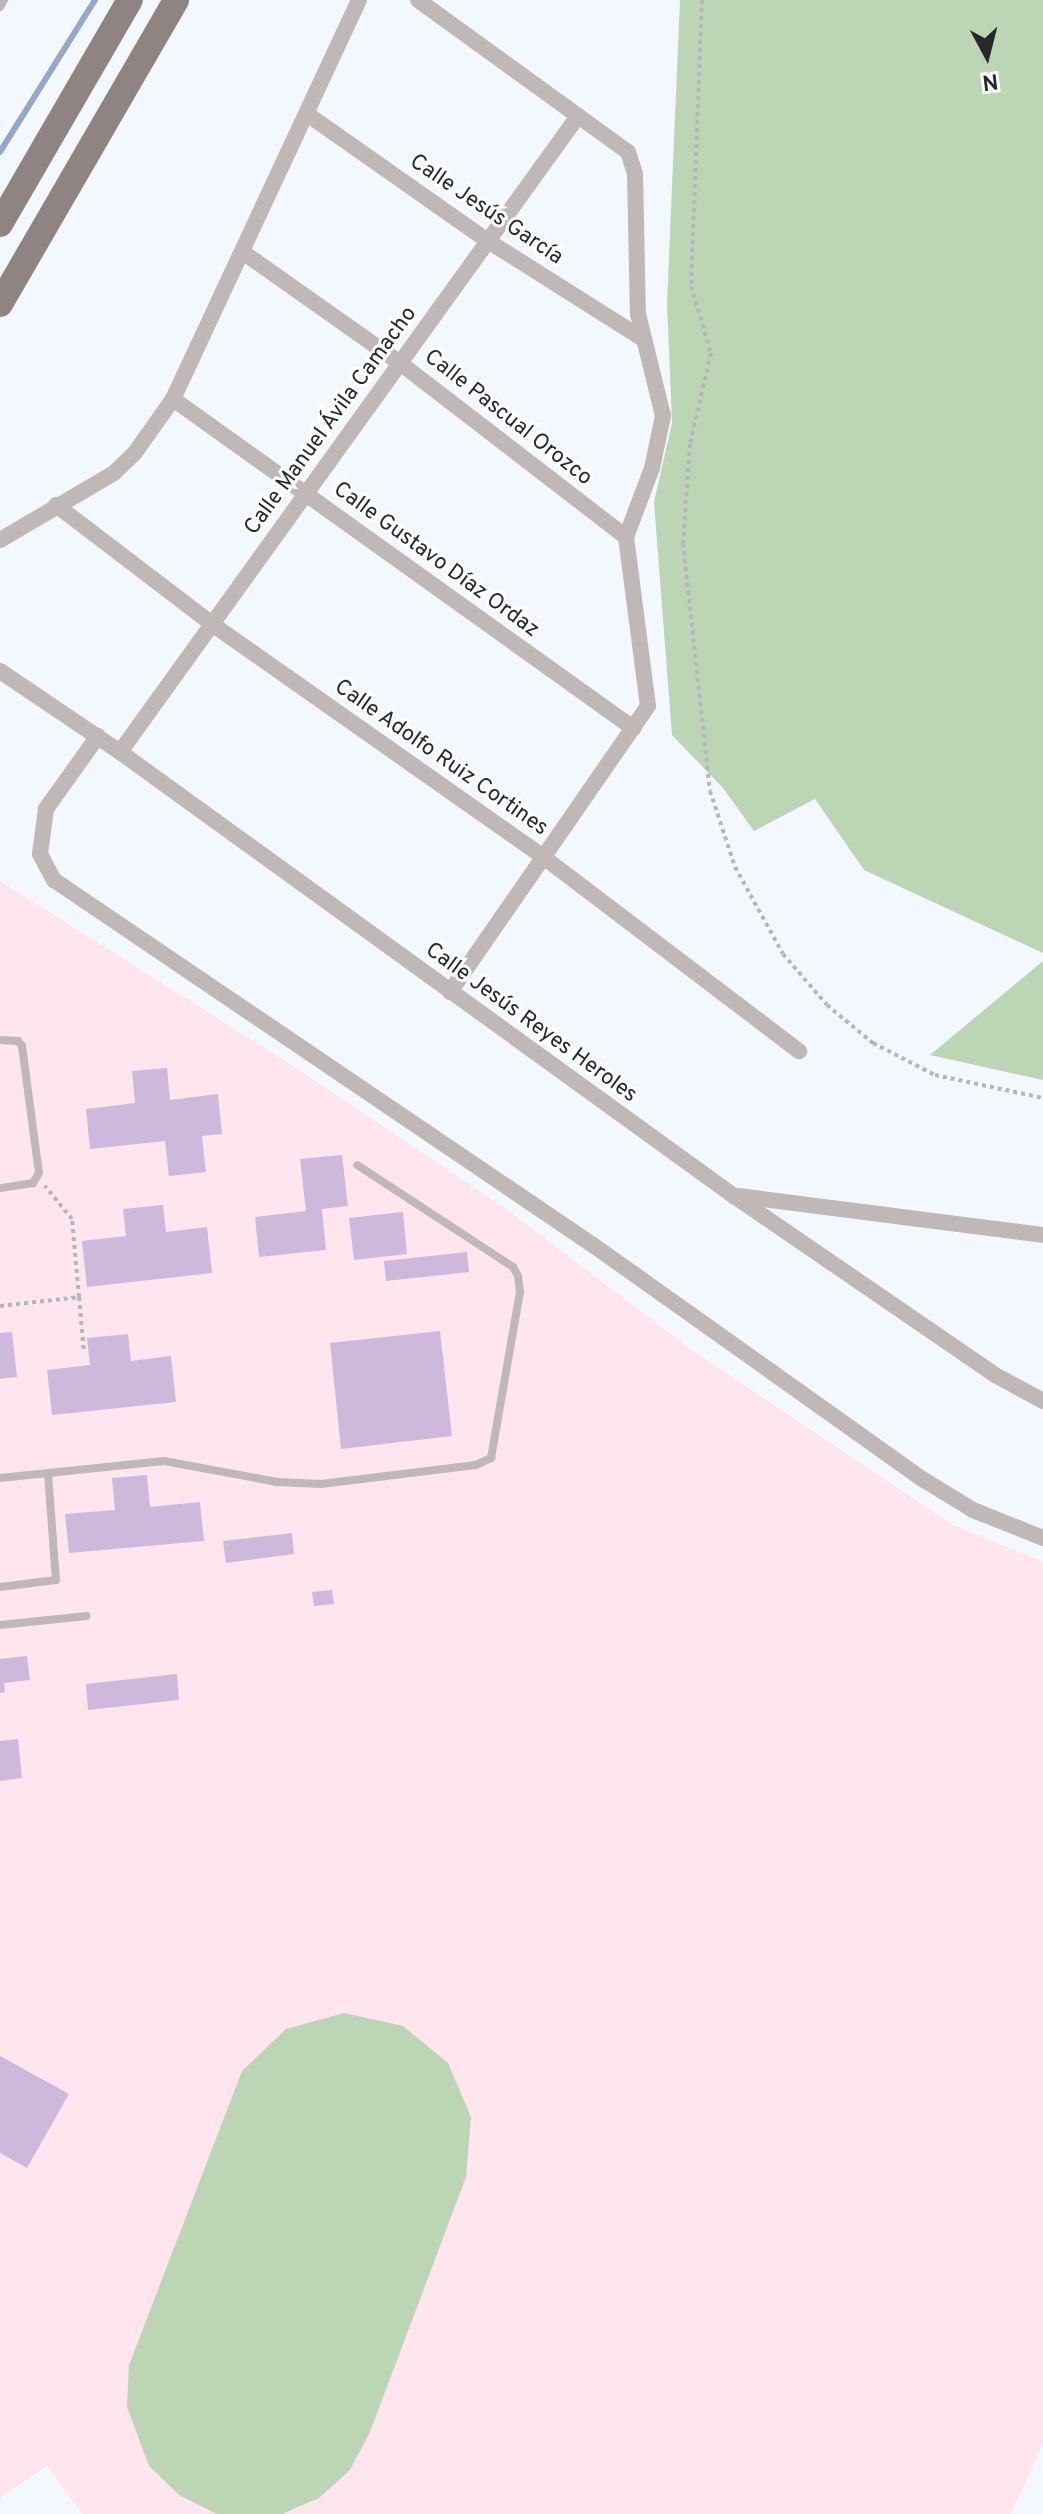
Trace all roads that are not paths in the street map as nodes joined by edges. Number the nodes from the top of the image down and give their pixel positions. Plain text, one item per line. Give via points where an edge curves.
1 (4, 0) edge
2 (130, 0) edge
3 (176, 0) edge
4 (359, 0) edge
5 (418, 0) edge
6 (0, 7) edge
7 (307, 114) junction
8 (578, 116) junction
9 (0, 224) edge
10 (488, 241) junction
11 (244, 253) junction
12 (0, 304) edge
13 (643, 339) junction
14 (400, 363) junction
15 (173, 399) junction
16 (306, 494) junction
17 (56, 505) junction
18 (626, 537) junction
19 (0, 540) edge
20 (212, 624) junction
21 (0, 671) edge
22 (633, 728) junction
23 (98, 736) junction
24 (120, 752) junction
25 (542, 856) junction
26 (450, 992) junction
27 (0, 1040) edge
28 (799, 1051) dead end
29 (357, 1165) dead end
30 (0, 1188) edge
31 (734, 1196) junction
32 (1043, 1235) edge
33 (1043, 1401) edge
34 (48, 1473) junction
35 (0, 1478) edge
36 (1043, 1538) edge
37 (0, 1587) edge
38 (87, 1616) dead end
39 (0, 1625) edge

1 - 6 lane
2 - 9 main road
3 - 12 main road
4 - 7 street
5 - 8 street
7 - 10 street, Calle Jesús García
7 - 11 street
8 - 10 street, Calle Manuel Ávila Camacho
8 - 13 street via 633,161
10 - 13 street, Calle Jesús García
10 - 14 street, Calle Manuel Ávila Camacho
11 - 14 street, Calle Pascual Orozco
11 - 15 street
13 - 18 street via 658,382 662,426
14 - 16 street, Calle Manuel Ávila Camacho
14 - 18 street, Calle Pascual Orozco
15 - 16 street, Calle Gustavo Díaz Ordaz
15 - 17 street via 114,473
16 - 20 street, Calle Manuel Ávila Camacho
16 - 22 street, Calle Gustavo Díaz Ordaz
17 - 19 street
17 - 20 street, Calle Adolfo Ruiz Cortines
18 - 22 street via 648,700
20 - 24 street, Calle Manuel Ávila Camacho
20 - 25 street, Calle Adolfo Ruiz Cortines
21 - 23 street, Calle Jesús Reyes Heroles
22 - 25 street
23 - 24 street, Calle Jesús Reyes Heroles
23 - 36 street via 46,809 40,854 54,880 593,1245 924,1480 973,1510
24 - 26 street, Calle Jesús Reyes Heroles
25 - 26 street
25 - 28 street, Calle Adolfo Ruiz Cortines
26 - 31 street, Calle Jesús Reyes Heroles
27 - 30 lane via 22,1046 38,1178
29 - 34 lane via 513,1267 518,1276 520,1292 491,1458 476,1465 321,1484 277,1482 164,1461
31 - 32 street
31 - 33 street, Calle Jesús Reyes Heroles via 995,1375
34 - 35 lane
34 - 37 lane via 57,1576 52,1582
38 - 39 lane

